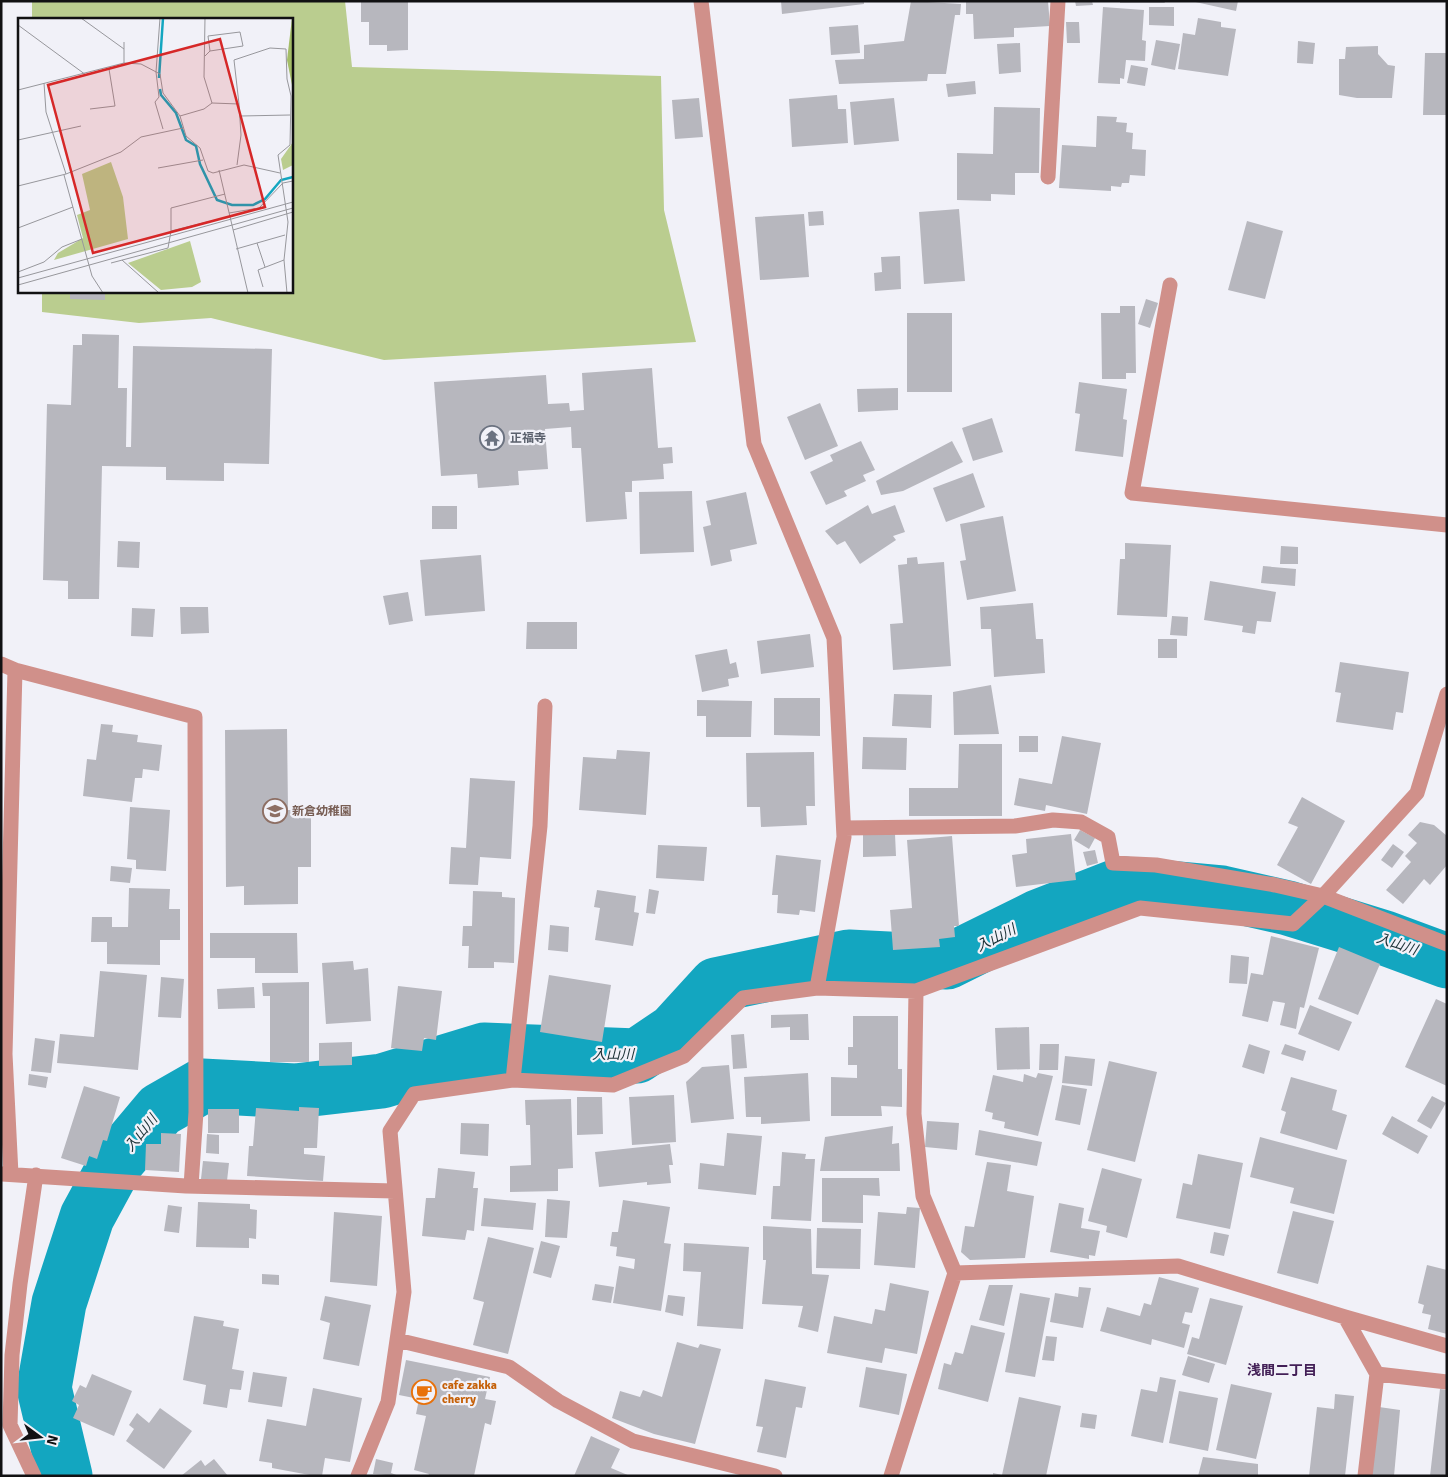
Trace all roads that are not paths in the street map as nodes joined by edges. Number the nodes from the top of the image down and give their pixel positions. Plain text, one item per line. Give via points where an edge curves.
1 (701, 1) edge
2 (1058, 1) edge
3 (1048, 177) dead end
4 (1170, 285) dead end
5 (1447, 525) edge
6 (8, 667) edge
7 (1447, 694) edge
8 (545, 706) dead end
9 (844, 828) junction
10 (1323, 896) junction
11 (1447, 944) edge
12 (817, 984) junction
13 (916, 991) junction
14 (514, 1072) junction
15 (6, 1174) edge
16 (36, 1175) junction
17 (191, 1186) junction
18 (395, 1191) junction
19 (955, 1273) junction
20 (1345, 1317) junction
21 (397, 1340) junction
22 (1447, 1346) edge
23 (1377, 1374) junction
24 (1447, 1382) edge
25 (34, 1476) edge
26 (358, 1476) edge
27 (775, 1476) edge
28 (890, 1476) edge
29 (1365, 1476) edge

1 - 9 street via 754,444 834,638
2 - 3 street
4 - 5 street via 1132,494
6 - 15 street
6 - 17 street via 195,717 196,1112
7 - 10 street via 1417,793
8 - 14 street via 540,826
9 - 10 street via 1015,826 1053,820 1081,822 1108,837 1113,863 1156,865
9 - 12 street
10 - 11 street
10 - 13 street via 1293,924 1140,908
12 - 13 street
12 - 14 street via 744,998 684,1056 613,1085
13 - 19 street via 914,1114 923,1196
14 - 18 street via 414,1094 390,1131
15 - 16 street
16 - 17 street
16 - 25 street via 12,1355 10,1425
17 - 18 street
18 - 21 street via 404,1292
19 - 20 street via 1178,1266
19 - 28 street
20 - 22 street
20 - 23 street
21 - 26 street via 388,1402
21 - 27 street via 509,1367 558,1401 633,1441
23 - 24 street
23 - 29 street

